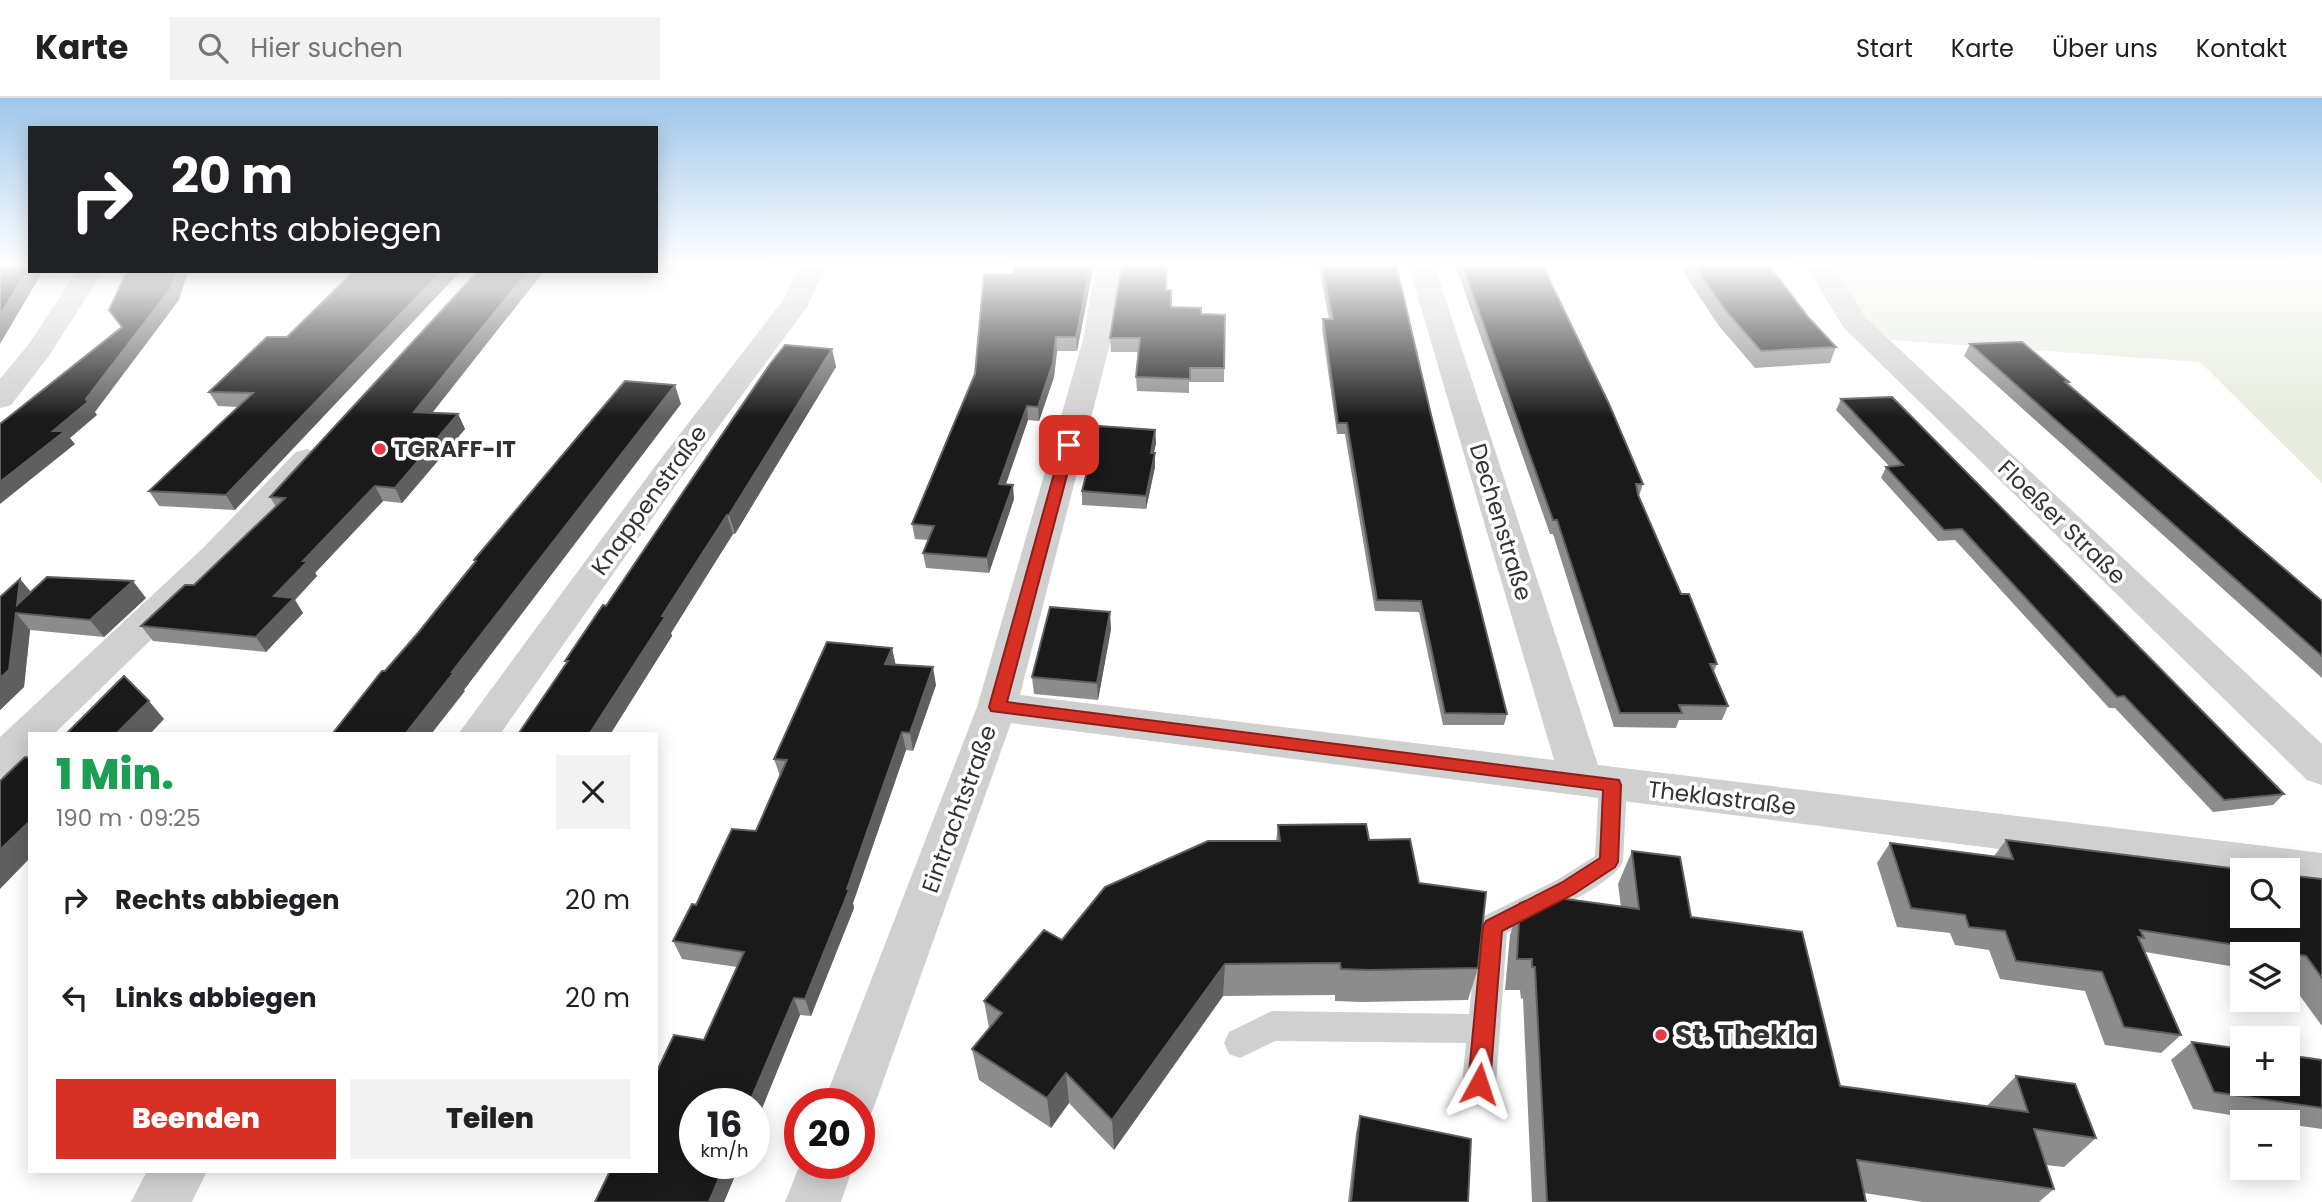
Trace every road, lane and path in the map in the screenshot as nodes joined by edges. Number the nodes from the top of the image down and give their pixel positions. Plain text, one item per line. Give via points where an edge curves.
1 (61, 316) edge
2 (786, 316) edge
3 (1101, 316) edge
4 (1439, 316) edge
5 (1850, 316) edge
6 (0, 399) edge
7 (330, 435) edge
8 (997, 707) junction
9 (32, 732) edge
10 (481, 732) edge
11 (28, 736) edge
12 (0, 762) edge
13 (2322, 769) edge
14 (1597, 782) junction
15 (2322, 872) edge
16 (1485, 1029) junction
17 (1240, 1043) dead end
18 (1479, 1084) dead end
19 (855, 1088) edge
20 (179, 1173) edge
21 (821, 1179) edge
22 (159, 1202) edge
23 (813, 1202) edge

1 - 6 street
2 - 10 street, Knappenstraße
3 - 8 street, Eintrachtstraße
4 - 14 street, Dechenstraße
5 - 13 street, Floeßer Straße
7 - 9 street via 216,556
8 - 14 street, Theklastraße
8 - 19 street, Eintrachtstraße
11 - 12 street
14 - 15 street, Theklastraße
14 - 16 lane via 1609,862 1493,926
16 - 17 lane via 1272,1026
16 - 18 lane
20 - 22 street
21 - 23 street

